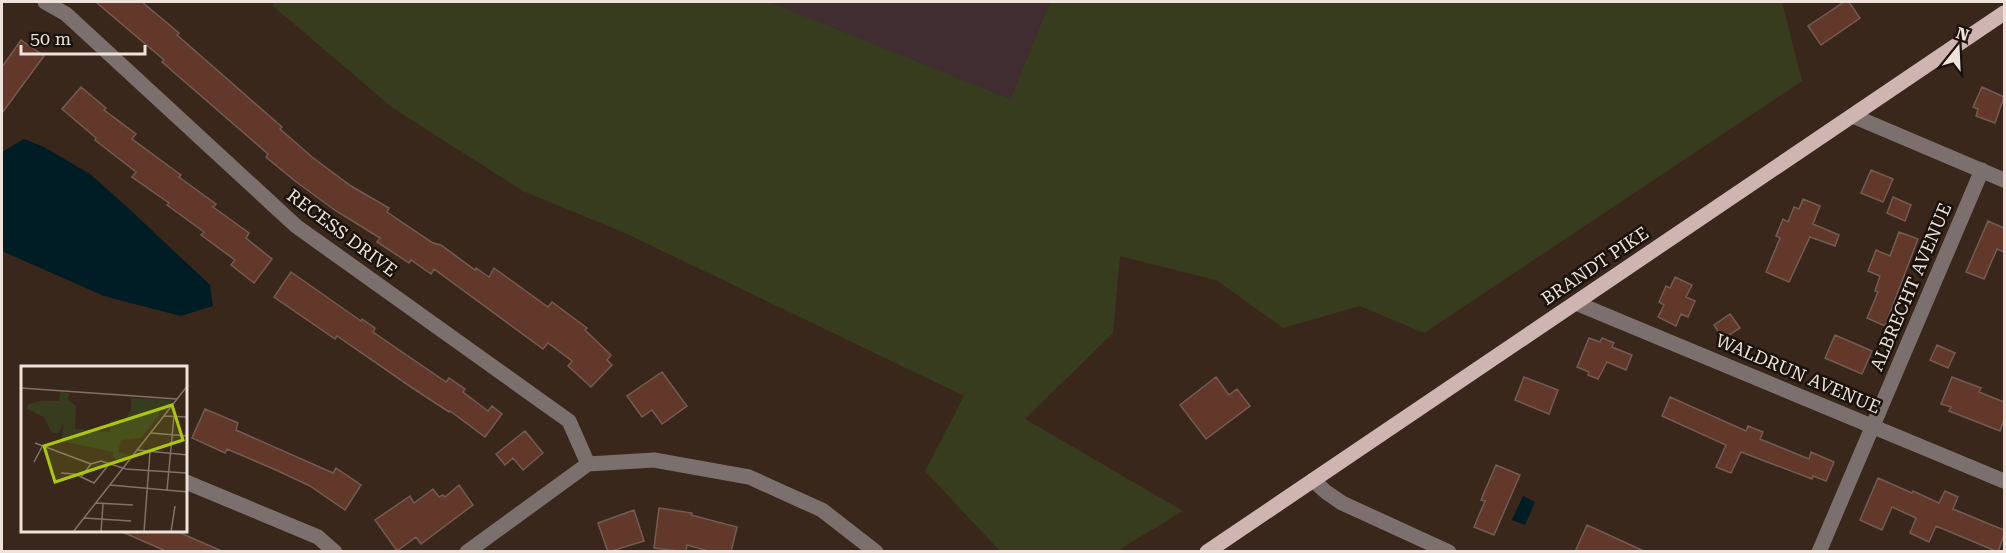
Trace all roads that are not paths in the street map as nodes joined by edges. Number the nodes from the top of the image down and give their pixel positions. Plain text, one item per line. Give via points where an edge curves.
1 (45, 2) edge
2 (2004, 13) edge
3 (1853, 116) junction
4 (1982, 170) junction
5 (2004, 180) edge
6 (1576, 303) junction
7 (1873, 426) junction
8 (588, 464) junction
9 (1313, 480) junction
10 (2004, 481) edge
11 (188, 483) edge
12 (868, 549) edge
13 (335, 552) edge
14 (467, 552) edge
15 (1207, 552) edge
16 (1449, 552) edge
17 (1819, 552) edge

1 - 8 street, RECESS DRIVE via 66,14 296,226 568,421
2 - 3 main road, BRANDT PIKE
3 - 4 street
3 - 6 main road, BRANDT PIKE
4 - 5 street
4 - 7 street, ALBRECHT AVENUE
6 - 7 street, WALDRUN AVENUE
6 - 9 main road, BRANDT PIKE
7 - 10 street, WALDRUN AVENUE
7 - 17 street, ALBRECHT AVENUE
8 - 12 street via 654,460 749,477 822,510
8 - 14 street
9 - 15 main road, BRANDT PIKE
9 - 16 street via 1342,503
11 - 13 street via 318,537

